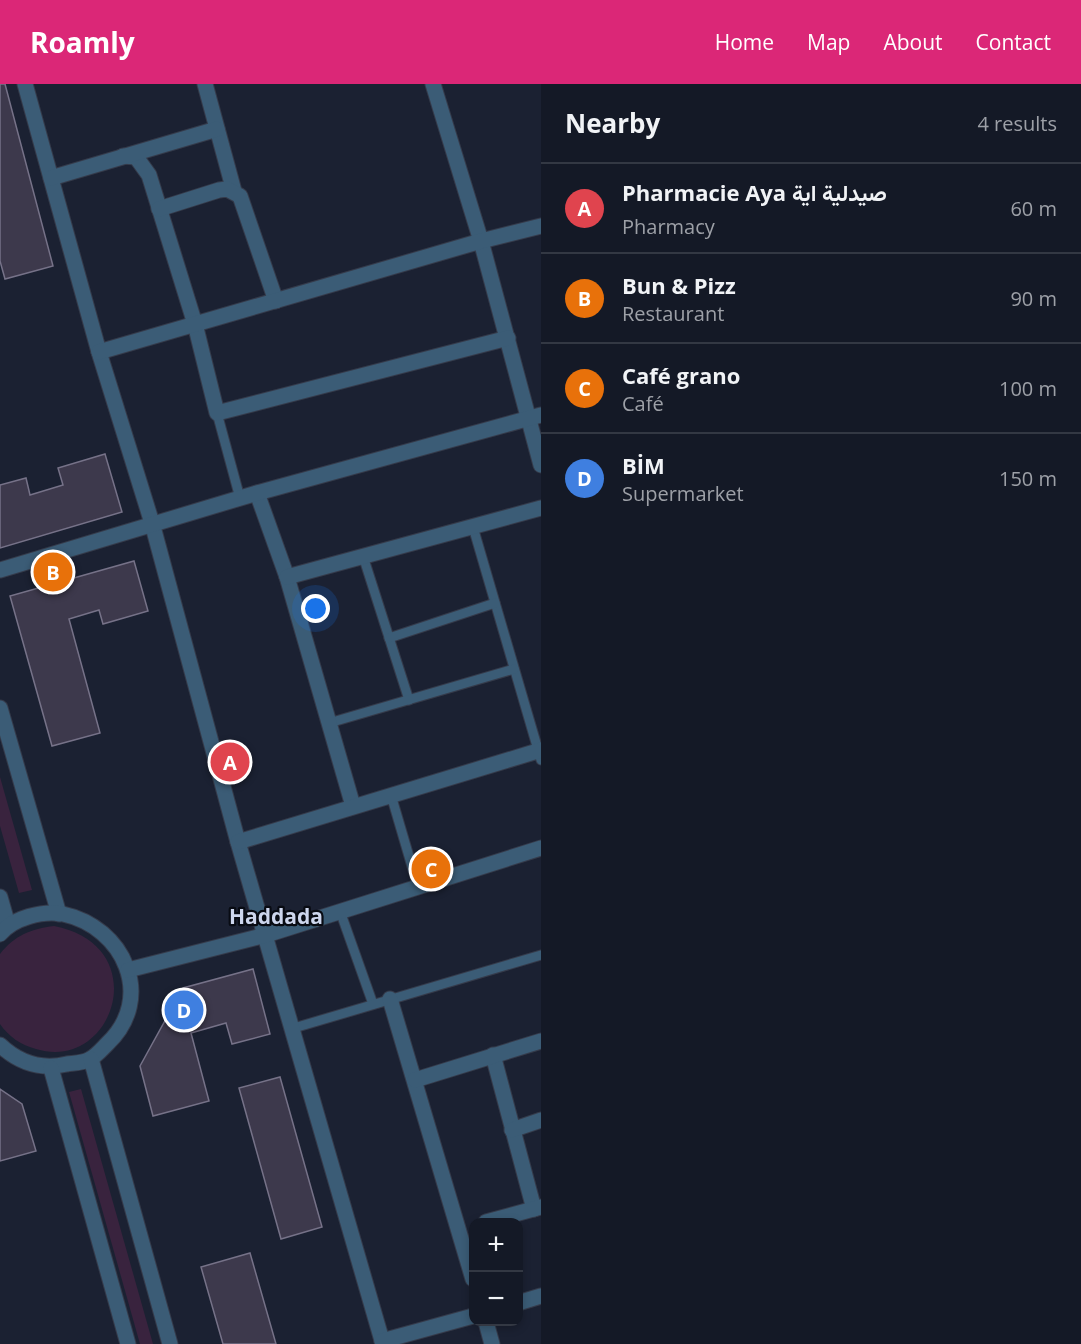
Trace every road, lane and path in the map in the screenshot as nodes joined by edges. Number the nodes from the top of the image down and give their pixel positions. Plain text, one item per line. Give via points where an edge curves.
1 (25, 84) edge
2 (205, 84) edge
3 (434, 84) edge
4 (217, 129) junction
5 (123, 156) junction
6 (51, 178) junction
7 (234, 191) junction
8 (159, 209) junction
9 (541, 226) edge
10 (481, 241) junction
11 (276, 301) junction
12 (195, 324) junction
13 (508, 338) junction
14 (99, 352) junction
15 (217, 413) junction
16 (536, 416) edge
17 (541, 465) edge
18 (257, 493) junction
19 (240, 498) junction
20 (541, 508) edge
21 (152, 523) junction
22 (473, 526) junction
23 (363, 556) junction
24 (0, 570) edge
25 (287, 577) junction
26 (495, 603) junction
27 (389, 638) junction
28 (514, 669) junction
29 (409, 700) junction
30 (0, 708) edge
31 (329, 723) junction
32 (540, 753) edge
33 (391, 795) junction
34 (353, 806) junction
35 (238, 842) junction
36 (541, 848) edge
37 (418, 887) junction
38 (0, 897) edge
39 (340, 911) junction
40 (59, 914) junction
41 (4, 929) edge
42 (266, 935) junction
43 (541, 956) edge
44 (128, 970) junction
45 (390, 999) junction
46 (373, 1004) junction
47 (294, 1028) junction
48 (541, 1041) edge
49 (0, 1045) edge
50 (493, 1055) junction
51 (91, 1059) junction
52 (51, 1068) junction
53 (415, 1080) junction
54 (541, 1120) edge
55 (512, 1130) junction
56 (537, 1208) edge
57 (501, 1218) edge
58 (466, 1228) edge
59 (473, 1272) edge
60 (541, 1296) edge
61 (523, 1302) edge
62 (469, 1317) edge
63 (487, 1326) edge
64 (382, 1343) edge
65 (128, 1344) edge
66 (170, 1344) edge
67 (492, 1344) edge

1 - 6 street
2 - 4 street
3 - 10 street
4 - 5 street
4 - 7 street
5 - 6 street
5 - 8 street via 136,157 143,165
6 - 14 street
7 - 8 street via 219,190
7 - 11 street via 240,196
8 - 12 street
9 - 10 street
10 - 11 street
10 - 13 street
11 - 12 street
12 - 14 street
12 - 15 street
13 - 15 street
13 - 16 street
14 - 21 street
15 - 19 lane
16 - 17 street
16 - 18 street
18 - 19 street
18 - 25 street
19 - 21 street
20 - 22 street
21 - 24 street
21 - 35 street
22 - 23 street
22 - 26 lane
23 - 25 street
23 - 27 lane
25 - 31 street
26 - 27 lane
26 - 28 lane
27 - 29 lane
28 - 29 lane
28 - 32 lane
29 - 31 lane
30 - 40 street
31 - 34 street
32 - 33 street
33 - 34 street
33 - 37 lane
34 - 35 street
35 - 42 street
36 - 37 street
37 - 39 street
38 - 41 street
39 - 42 street
39 - 46 lane
40 - 41 street via 38,915
40 - 44 street via 77,917 102,931 121,952
42 - 44 street
42 - 47 street
43 - 45 lane
44 - 51 street via 127,1014 117,1035
45 - 46 lane
45 - 53 street
46 - 47 lane
47 - 64 street
48 - 50 street
49 - 52 street via 12,1056
50 - 53 street
50 - 55 street
51 - 52 street
51 - 66 street
52 - 65 street
53 - 58 street
54 - 55 street
55 - 56 street
56 - 57 street
58 - 59 street
60 - 61 street
62 - 64 street
63 - 67 street

